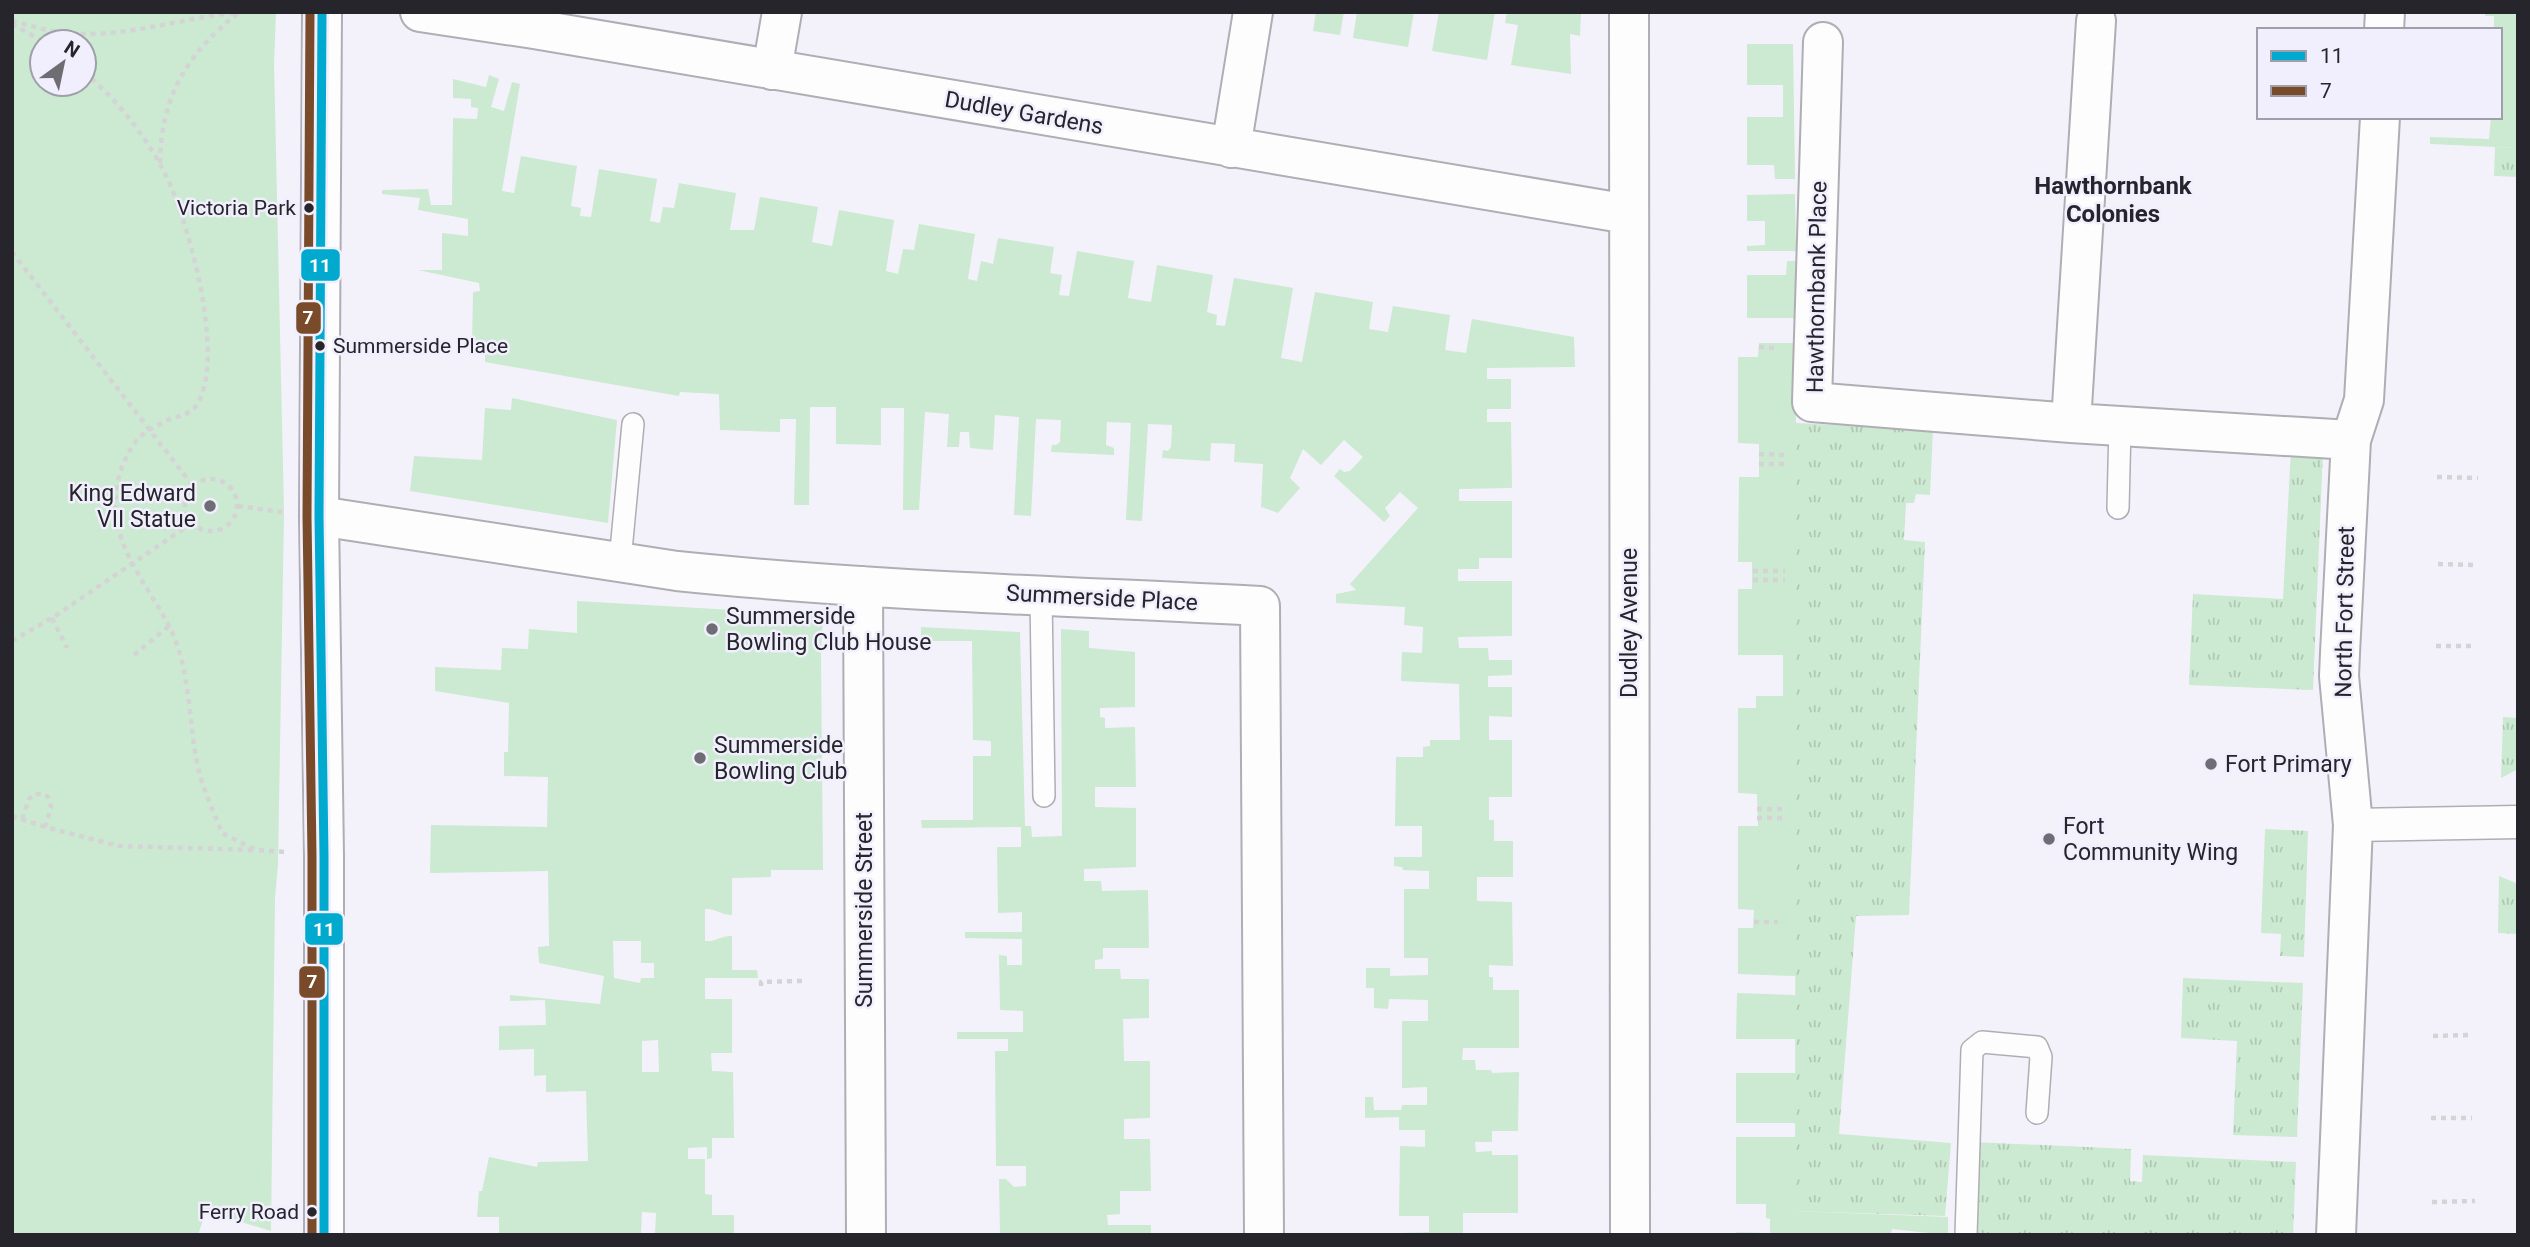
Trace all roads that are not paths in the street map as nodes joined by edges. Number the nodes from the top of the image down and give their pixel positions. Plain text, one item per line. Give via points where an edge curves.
1 (323, 12) edge
2 (420, 12) edge
3 (782, 12) edge
4 (1253, 12) edge
5 (1629, 12) edge
6 (2096, 20) dead end
7 (1823, 42) dead end
8 (772, 70) junction
9 (2380, 119) edge
10 (1231, 148) junction
11 (1628, 214) junction
12 (2071, 423) junction
13 (633, 425) dead end
14 (2120, 426) junction
15 (2351, 440) junction
16 (2118, 508) dead end
17 (319, 516) junction
18 (620, 561) junction
19 (863, 586) junction
20 (1041, 595) junction
21 (1044, 796) dead end
22 (2518, 822) edge
23 (2353, 825) junction
24 (2037, 1113) dead end
25 (324, 1235) edge
26 (866, 1235) edge
27 (1264, 1235) edge
28 (1630, 1235) edge
29 (1966, 1235) edge
30 (2336, 1235) edge

1 - 17 street
2 - 8 street, Dudley Gardens
3 - 8 street
4 - 10 street
5 - 11 street, Dudley Avenue
6 - 12 street
7 - 12 street, Hawthornbank Place via 1812,402
8 - 10 street, Dudley Gardens
9 - 15 street, North Fort Street via 2364,400
10 - 11 street, Dudley Gardens
11 - 28 street, Dudley Avenue
12 - 14 street, Hawthornbank Place
13 - 18 lane
14 - 15 street, Hawthornbank Place
14 - 16 lane
15 - 23 street, North Fort Street via 2339,676
17 - 18 street, Summerside Place
17 - 25 street
18 - 19 street, Summerside Place via 737,577
19 - 20 street, Summerside Place
19 - 26 street, Summerside Street
20 - 21 lane
20 - 27 street, Summerside Place via 1261,606
22 - 23 street
23 - 30 street, North Fort Street
24 - 29 lane via 2041,1057 2037,1047 1982,1042 1972,1050

